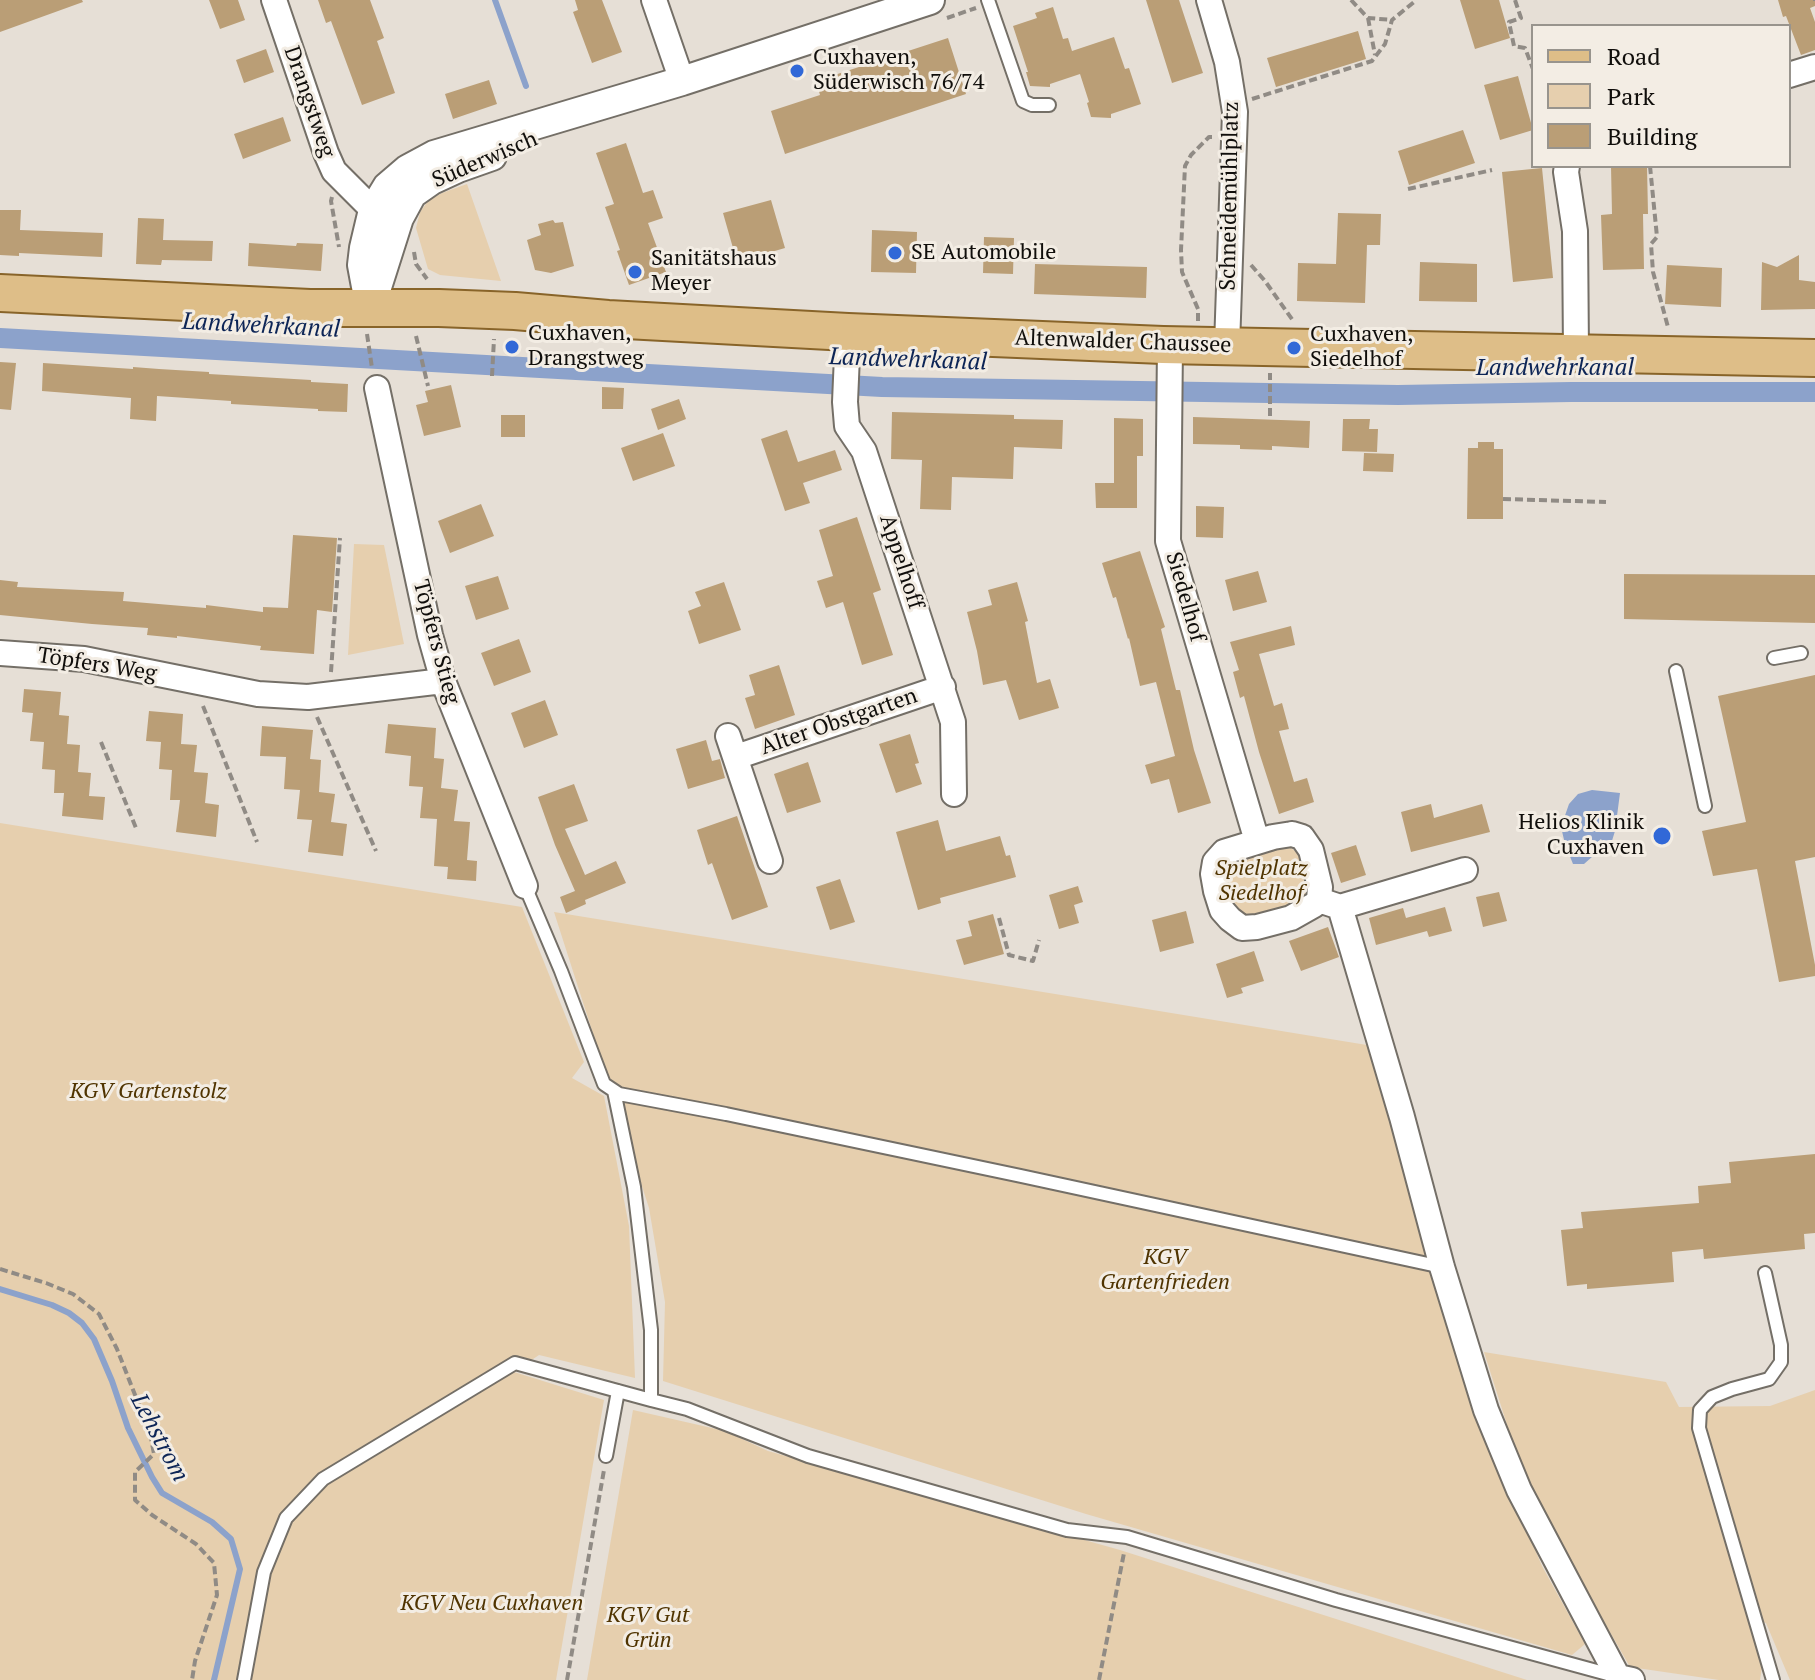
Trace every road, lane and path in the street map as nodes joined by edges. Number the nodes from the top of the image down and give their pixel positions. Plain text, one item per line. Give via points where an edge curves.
1 (274, 0) edge
2 (654, 0) edge
3 (930, 0) edge
4 (988, 0) edge
5 (1209, 0) edge
6 (1351, 0) edge
7 (1413, 0) edge
8 (1515, 0) edge
9 (1368, 18) junction
10 (1392, 20) junction
11 (1375, 57) junction
12 (1531, 64) edge
13 (1815, 67) edge
14 (1791, 74) edge
15 (682, 81) junction
16 (1049, 105) dead end
17 (1234, 105) junction
18 (1234, 135) junction
19 (1567, 168) edge
20 (1650, 168) edge
21 (1492, 170) dead end
22 (1408, 189) dead end
23 (386, 214) junction
24 (1230, 242) junction
25 (0, 293) edge
26 (368, 324) junction
27 (1295, 324) dead end
28 (1668, 327) dead end
29 (848, 332) junction
30 (416, 336) dead end
31 (494, 339) dead end
32 (1576, 352) junction
33 (1191, 353) junction
34 (1815, 358) edge
35 (492, 376) dead end
36 (1270, 376) dead end
37 (375, 382) joint
38 (428, 386) dead end
39 (1270, 416) dead end
40 (1503, 499) dead end
41 (1606, 502) dead end
42 (340, 538) dead end
43 (0, 653) edge
44 (1801, 653) dead end
45 (1774, 658) dead end
46 (1676, 671) dead end
47 (193, 681) junction
48 (443, 681) junction
49 (943, 687) junction
50 (319, 696) junction
51 (101, 742) dead end
52 (954, 794) dead end
53 (1705, 806) dead end
54 (136, 828) dead end
55 (1257, 841) junction
56 (257, 842) dead end
57 (376, 851) dead end
58 (770, 861) dead end
59 (1465, 870) dead end
60 (525, 886) joint
61 (1330, 904) junction
62 (999, 918) dead end
63 (1039, 940) dead end
64 (614, 1091) junction
65 (1442, 1267) junction
66 (0, 1269) edge
67 (1765, 1273) dead end
68 (618, 1391) junction
69 (651, 1400) junction
70 (606, 1456) joint
71 (1127, 1537) junction
72 (1625, 1678) edge
73 (192, 1680) edge
74 (244, 1680) edge
75 (567, 1680) edge
76 (1099, 1680) edge
77 (1773, 1680) edge

1 - 23 street, Drangstweg via 334,171
2 - 15 street
3 - 15 street, Süderwisch
4 - 16 lane via 1023,101
5 - 17 street, Schneidemühlplatz
6 - 9 path
7 - 10 path
8 - 12 path via 1521,18 1509,22 1514,46 1525,48
9 - 10 path
9 - 11 path
10 - 11 path
11 - 17 path
13 - 14 street
15 - 23 street, Süderwisch via 434,155 387,187
17 - 18 street, Schneidemühlplatz
18 - 24 street, Schneidemühlplatz
18 - 33 path via 1209,137 1185,166 1182,272 1198,309
19 - 32 street via 1575,231
20 - 28 path via 1657,237 1651,244 1653,272
21 - 22 path
23 - 26 street, Süderwisch via 364,248
24 - 27 path
24 - 33 street, Schneidemühlplatz
25 - 26 main road, Altenwalder Chaussee via 310,308
26 - 29 main road, Altenwalder Chaussee via 515,311
26 - 37 path
29 - 33 main road, Altenwalder Chaussee
29 - 49 street, Appelhoff via 847,426 864,451
30 - 38 path
31 - 35 path
32 - 33 main road, Altenwalder Chaussee
32 - 34 main road, Altenwalder Chaussee
33 - 55 street, Siedelhof via 1169,401 1168,541
36 - 39 path
37 - 48 street, Töpfers Stieg
40 - 41 path
42 - 50 path
43 - 47 street, Töpfers Weg via 84,659
44 - 45 lane
46 - 53 lane
47 - 50 street, Töpfers Weg via 258,694
47 - 56 path
48 - 50 street, Töpfers Weg
48 - 60 street, Töpfers Stieg
49 - 52 street, Appelhoff via 953,722
49 - 58 street, Alter Obstgarten via 732,747
50 - 57 path
51 - 54 path
55 - 61 street via 1302,837
55 - 61 street via 1224,852 1215,862 1216,891 1230,919 1242,928 1257,927
59 - 61 street
60 - 64 lane via 604,1084
61 - 65 street via 1402,1117
62 - 63 path via 1009,955 1033,961
64 - 65 lane
64 - 69 lane via 634,1187 651,1330
65 - 72 street via 1486,1410 1519,1490
66 - 73 path via 73,1294 99,1314 117,1349 154,1454 135,1472 135,1500 214,1563 217,1595
67 - 77 lane via 1781,1362 1769,1379 1712,1397 1700,1410 1699,1428
68 - 69 lane
68 - 70 lane
68 - 74 lane via 515,1363 323,1479 280,1531 264,1572
69 - 71 lane via 808,1456 1067,1530
70 - 75 path
71 - 72 lane
71 - 76 path

